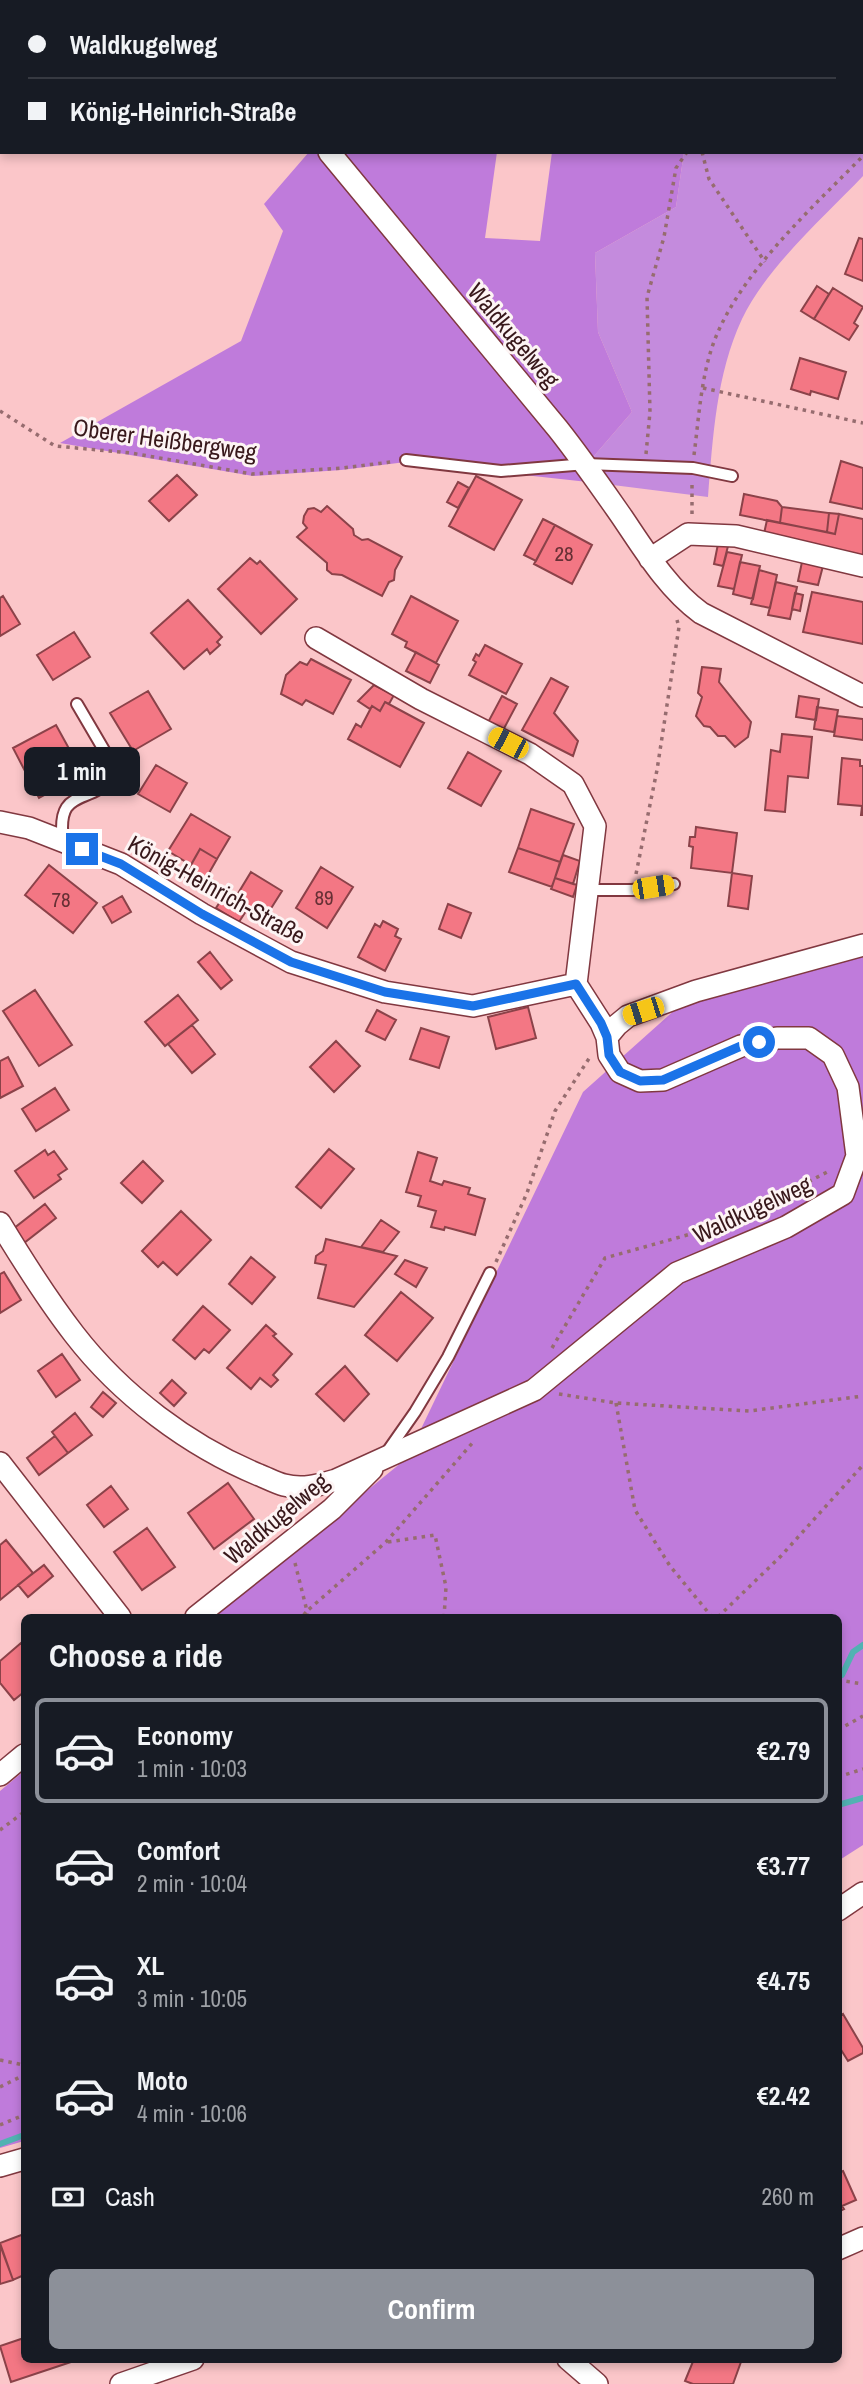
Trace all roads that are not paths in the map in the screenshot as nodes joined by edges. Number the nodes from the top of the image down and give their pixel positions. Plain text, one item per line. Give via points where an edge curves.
1 (331, 154) edge
2 (406, 460) road end
3 (586, 464) junction
4 (732, 476) dead end
5 (650, 559) junction
6 (863, 566) edge
7 (316, 638) dead end
8 (863, 696) edge
9 (77, 704) dead end
10 (0, 822) edge
11 (63, 841) junction
12 (674, 884) dead end
13 (588, 890) junction
14 (863, 945) edge
15 (576, 984) junction
16 (607, 1037) junction
17 (0, 1223) edge
18 (490, 1273) road end
19 (383, 1457) junction
20 (0, 1463) edge
21 (118, 1614) edge
22 (200, 1614) edge
23 (21, 1757) edge
24 (0, 1774) edge
25 (863, 1893) edge
26 (842, 1907) edge
27 (21, 2160) edge
28 (0, 2166) edge
29 (863, 2238) edge
30 (842, 2247) edge
31 (181, 2363) edge
32 (573, 2363) edge
33 (121, 2384) edge
34 (597, 2384) edge

1 - 3 street, Waldkugelweg
2 - 3 lane via 501,471
3 - 4 lane via 692,468
3 - 5 street, Waldkugelweg
5 - 6 street via 688,534 736,536
5 - 8 street, Waldkugelweg via 683,600 701,613
7 - 13 street via 421,699 530,754 573,784 596,827
9 - 11 lane via 114,771 108,783 73,800 64,811
10 - 11 street, König-Heinrich-Straße
11 - 15 street, König-Heinrich-Straße via 121,864 291,962 385,992 473,1006
12 - 13 lane
13 - 15 street
14 - 16 street via 696,991 628,1016
15 - 16 street, Waldkugelweg
16 - 19 street, Waldkugelweg via 609,1055 620,1072 640,1081 663,1080 741,1046 777,1038 810,1038 833,1055 848,1087 858,1156 843,1194 786,1227 677,1273 534,1390
17 - 19 street via 76,1335 126,1390 186,1436 237,1466 284,1485 308,1488
18 - 19 lane via 449,1357
19 - 22 street, Waldkugelweg via 332,1509
20 - 21 street
23 - 24 street
25 - 26 street
27 - 28 street
29 - 30 street
31 - 33 street
32 - 34 street

